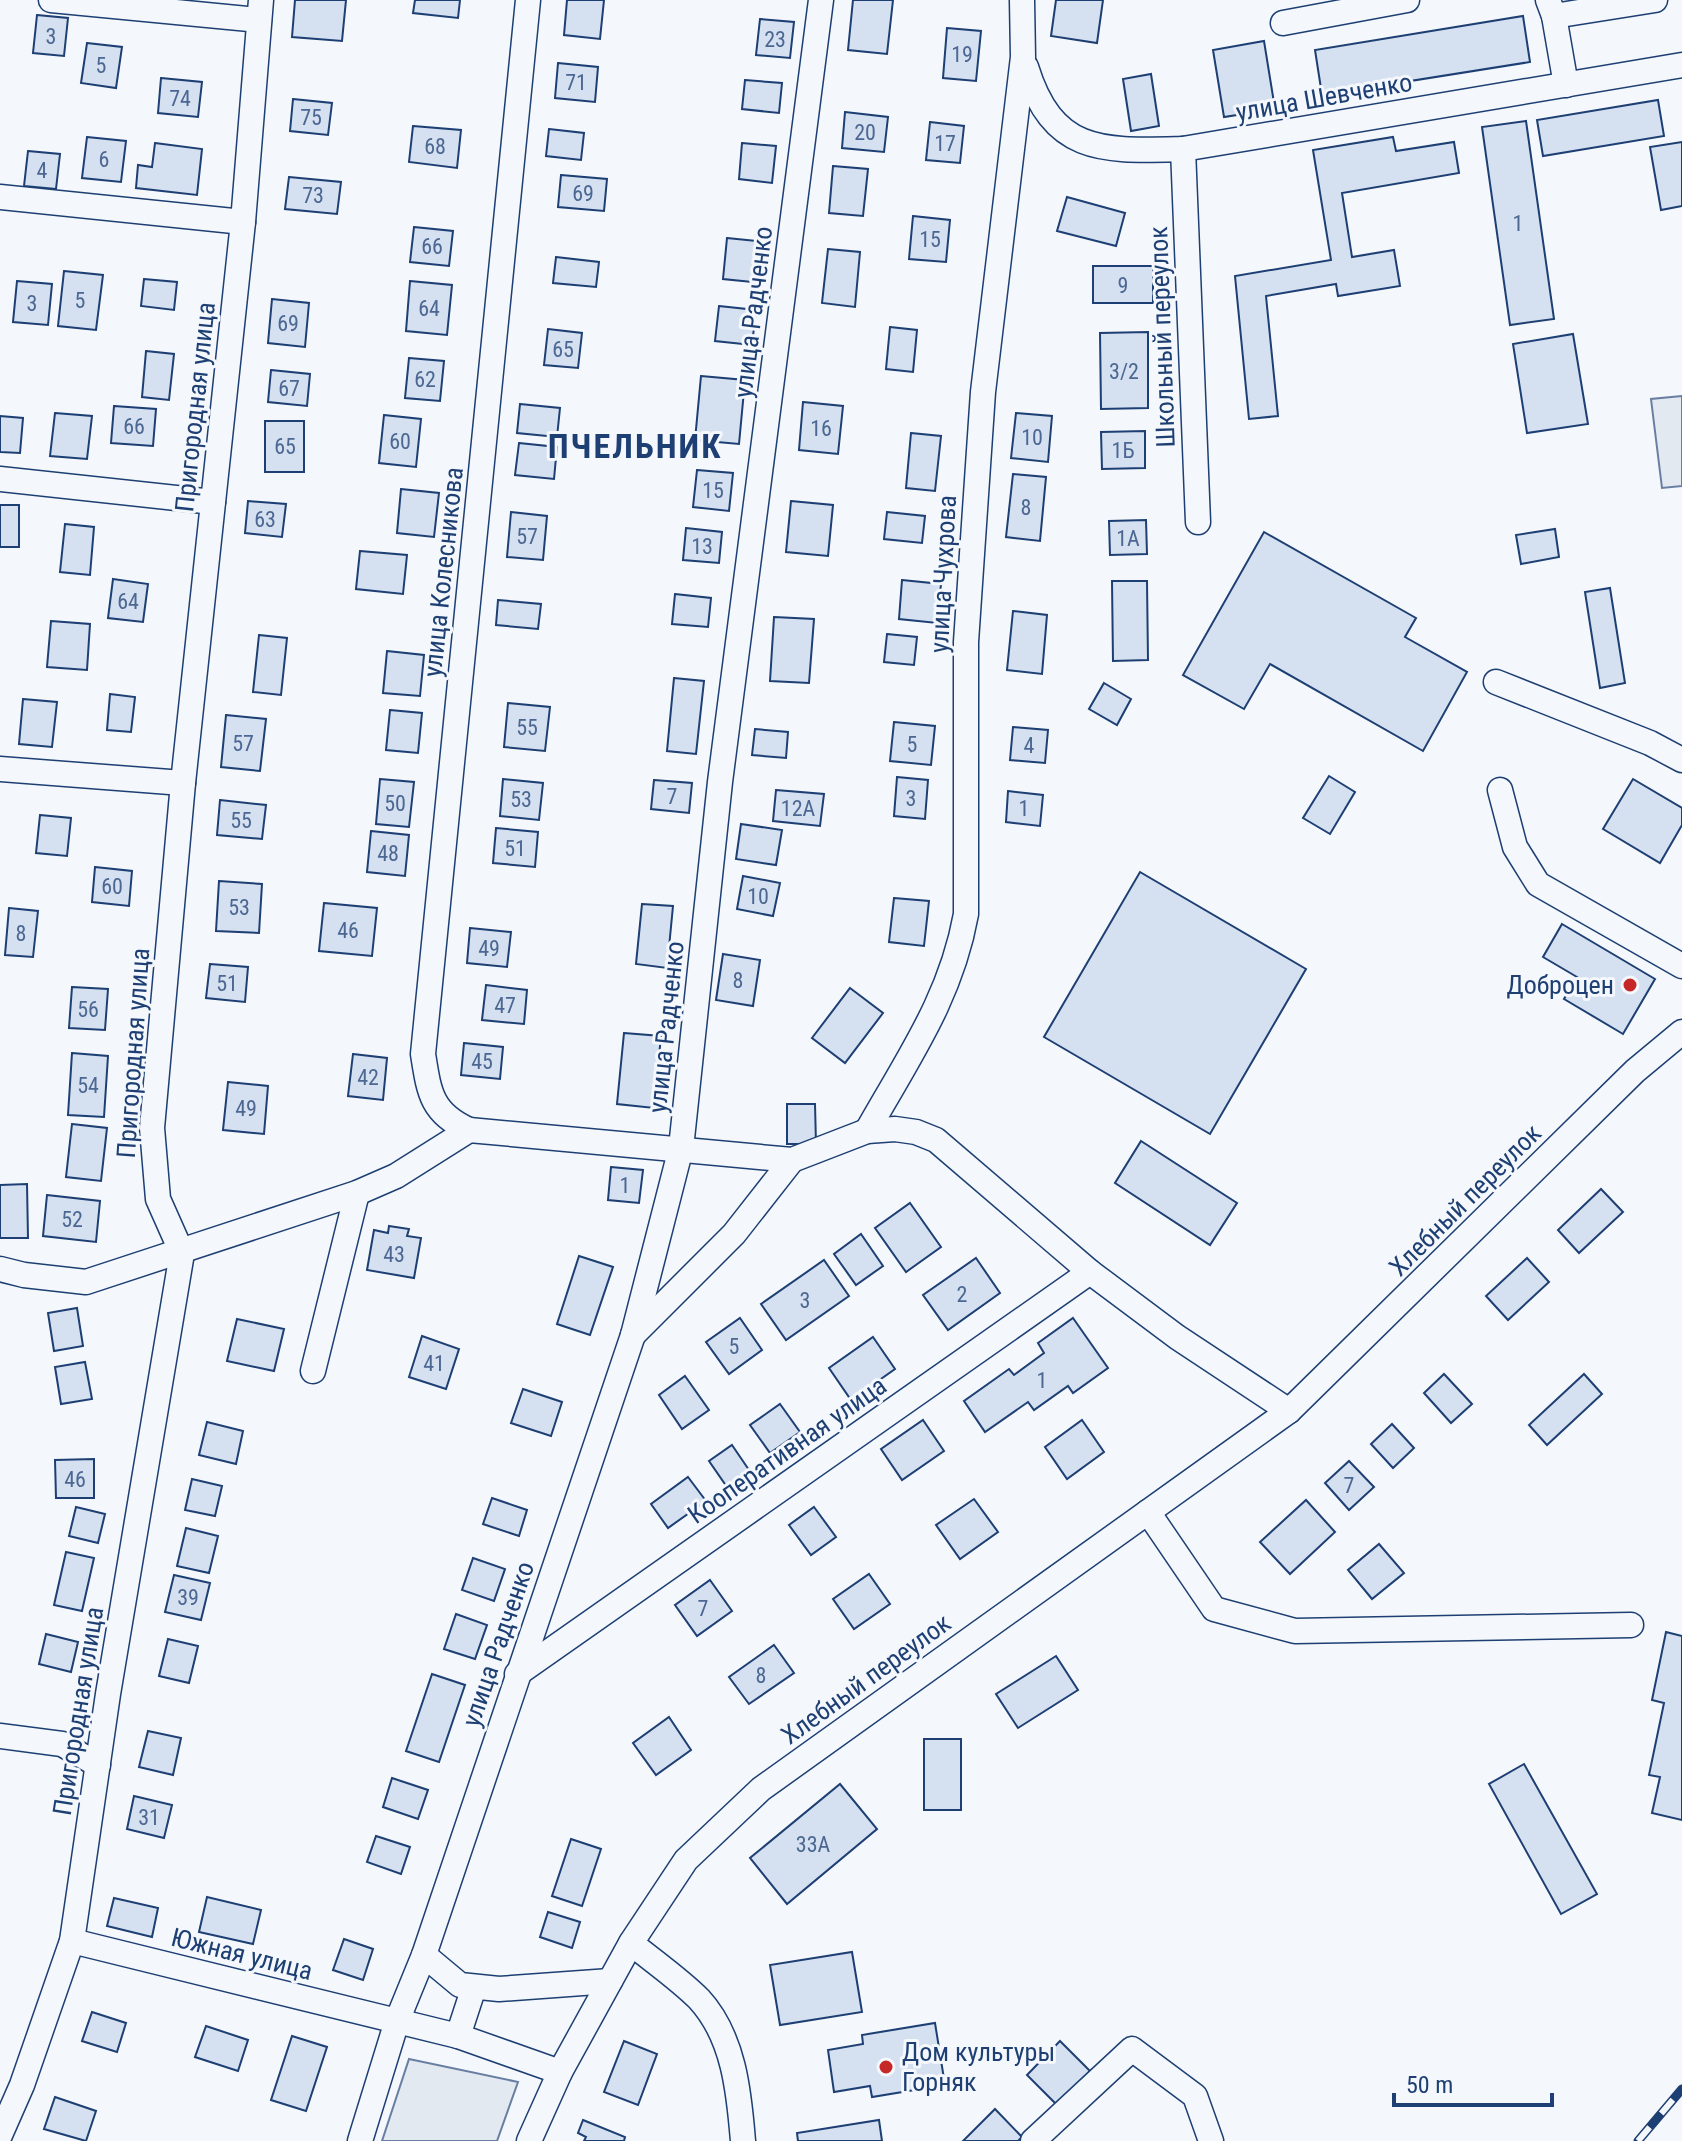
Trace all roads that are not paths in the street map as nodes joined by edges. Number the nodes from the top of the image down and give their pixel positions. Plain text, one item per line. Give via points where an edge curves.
1 (51, 0) edge
2 (528, 0) edge
3 (821, 0) edge
4 (1022, 0) edge
5 (1407, 0) edge
6 (1655, 0) edge
7 (1551, 8) edge
8 (260, 10) edge
9 (1283, 23) dead end
10 (1023, 57) junction
11 (1682, 65) edge
12 (1566, 85) junction
13 (1183, 149) junction
14 (0, 197) edge
15 (243, 222) junction
16 (0, 479) edge
17 (213, 502) junction
18 (1198, 522) dead end
19 (1496, 682) dead end
20 (1682, 760) edge
21 (0, 769) edge
22 (183, 783) junction
23 (1500, 790) dead end
24 (1682, 966) edge
25 (1682, 1032) edge
26 (469, 1130) junction
27 (867, 1131) junction
28 (681, 1148) junction
29 (792, 1160) junction
30 (357, 1193) junction
31 (182, 1253) junction
32 (12, 1272) edge
33 (1090, 1272) junction
34 (633, 1335) junction
35 (313, 1371) dead end
36 (1289, 1411) junction
37 (1148, 1512) junction
38 (1631, 1625) dead end
39 (517, 1674) junction
40 (0, 1736) edge
41 (98, 1765) junction
42 (72, 1941) junction
43 (631, 1943) junction
44 (424, 1955) junction
45 (610, 1981) junction
46 (474, 1987) junction
47 (397, 2021) junction
48 (458, 2036) junction
49 (560, 2072) junction
50 (742, 2130) edge
51 (0, 2135) edge
52 (360, 2141) edge
53 (529, 2141) edge
54 (726, 2141) edge
55 (1033, 2141) edge
56 (1211, 2141) edge

1 - 8 street
2 - 26 street, улица Колесникова via 423,1054 439,1111
3 - 28 street, улица Радченко via 720,782
4 - 10 street, улица Чухрова
5 - 9 street
6 - 7 street
7 - 12 street
8 - 15 street, Пригородная улица
10 - 13 street, улица Шевченко via 1035,95 1050,119 1081,141 1117,151
10 - 27 street, улица Чухрова via 979,439 966,642 966,914 943,999
11 - 12 street, улица Шевченко
12 - 13 street, улица Шевченко
13 - 18 street, Школьный переулок
14 - 15 street
15 - 17 street, Пригородная улица
16 - 17 street
17 - 22 street, Пригородная улица
19 - 20 street
21 - 22 street
22 - 31 street, Пригородная улица via 152,1128 158,1199
23 - 24 street via 1515,847 1538,884
25 - 36 street, Хлебный переулок via 1635,1071
26 - 28 street
26 - 30 street via 396,1176
27 - 29 street
27 - 33 street via 895,1129 936,1140
28 - 29 street
28 - 34 street, улица Радченко
29 - 34 street via 734,1234
30 - 31 street
30 - 35 street
31 - 32 street via 86,1282
31 - 41 street, Пригородная улица
33 - 36 street
33 - 39 street, Кооперативная улица
34 - 39 street, улица Радченко
36 - 37 street, Хлебный переулок
37 - 38 street via 1214,1609 1295,1631
37 - 43 street, Хлебный переулок via 761,1789 686,1860
39 - 44 street, улица Радченко
40 - 41 street via 62,1744
41 - 42 street, Пригородная улица
42 - 47 street, Южная улица
42 - 51 street, Пригородная улица
43 - 45 street, Хлебный переулок
43 - 50 street via 699,2000 719,2028 732,2062
44 - 46 street via 460,1985
44 - 47 street, улица Радченко
45 - 46 street
45 - 49 street, Хлебный переулок
46 - 48 street
47 - 48 street, Южная улица
47 - 52 street
48 - 49 street, Южная улица
49 - 53 street
50 - 54 street
55 - 56 street via 1132,2049 1195,2096

